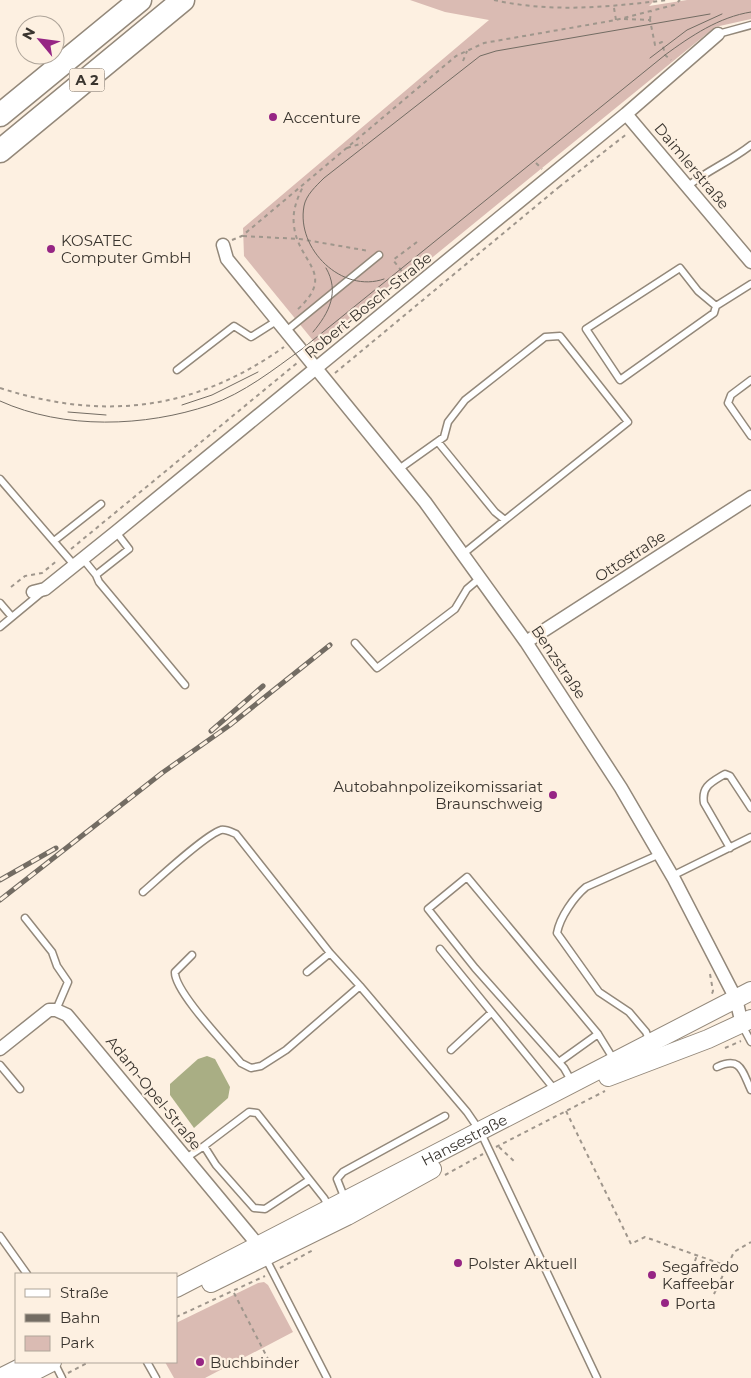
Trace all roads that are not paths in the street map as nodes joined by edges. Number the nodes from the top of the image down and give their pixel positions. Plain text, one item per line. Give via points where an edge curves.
1 (136, 0) edge
2 (140, 0) edge
3 (182, 3) edge
4 (117, 19) junction
5 (751, 25) edge
6 (718, 34) joint
7 (626, 114) junction
8 (0, 115) edge
9 (751, 145) edge
10 (0, 151) edge
11 (688, 186) junction
12 (222, 245) road end
13 (378, 254) road end
14 (751, 262) edge
15 (751, 284) edge
16 (716, 306) junction
17 (285, 329) junction
18 (317, 368) junction
19 (177, 370) dead end
20 (751, 380) edge
21 (751, 436) edge
22 (438, 442) junction
23 (399, 469) junction
24 (0, 479) edge
25 (751, 497) edge
26 (100, 504) dead end
27 (505, 520) junction
28 (116, 532) junction
29 (54, 542) junction
30 (463, 554) junction
31 (79, 562) junction
32 (96, 575) junction
33 (480, 578) junction
34 (39, 591) joint
35 (0, 603) edge
36 (12, 617) junction
37 (0, 627) edge
38 (526, 642) junction
39 (355, 643) dead end
40 (185, 685) dead end
41 (751, 808) edge
42 (751, 837) edge
43 (730, 848) junction
44 (660, 854) junction
45 (672, 876) junction
46 (142, 892) dead end
47 (25, 918) dead end
48 (440, 949) dead end
49 (330, 953) junction
50 (192, 955) dead end
51 (306, 972) dead end
52 (360, 986) junction
53 (744, 995) edge
54 (56, 1010) junction
55 (491, 1014) junction
56 (748, 1031) edge
57 (598, 1034) junction
58 (650, 1043) junction
59 (0, 1049) edge
60 (451, 1050) dead end
61 (615, 1061) junction
62 (558, 1062) junction
63 (0, 1065) edge
64 (717, 1067) dead end
65 (573, 1083) junction
66 (20, 1089) dead end
67 (751, 1090) edge
68 (556, 1092) junction
69 (445, 1116) dead end
70 (488, 1142) junction
71 (204, 1146) junction
72 (186, 1158) junction
73 (309, 1180) junction
74 (346, 1200) junction
75 (333, 1215) junction
76 (0, 1236) edge
77 (265, 1258) junction
78 (26, 1273) edge
79 (178, 1287) edge
80 (178, 1298) edge
81 (30, 1363) edge
82 (148, 1363) edge
83 (57, 1369) edge
84 (6, 1376) edge
85 (156, 1378) edge
86 (327, 1378) edge
87 (597, 1378) edge

1 - 4 highway
2 - 4 highway, A 2
3 - 10 highway, A 2
4 - 8 highway, A 2
5 - 6 lane
6 - 7 street, Robert-Bosch-Straße
7 - 11 street, Daimlerstraße
7 - 18 street, Robert-Bosch-Straße
9 - 11 lane
11 - 14 street, Daimlerstraße
12 - 17 street, Benzstraße via 227,258
13 - 17 lane
15 - 16 lane
16 - 16 lane via 698,291 680,268 586,329 620,380 714,313
17 - 18 street, Benzstraße
17 - 19 lane via 251,337 234,326
18 - 23 street, Benzstraße
18 - 28 street, Robert-Bosch-Straße
20 - 21 lane via 730,395 728,403
22 - 23 lane
22 - 27 lane
22 - 27 lane via 465,400 545,337 560,336 628,422
23 - 30 street, Benzstraße
24 - 29 lane
25 - 38 street, Ottostraße
26 - 29 lane
27 - 30 lane
28 - 31 street, Robert-Bosch-Straße
28 - 32 lane via 129,548
29 - 31 lane
30 - 33 street, Benzstraße
31 - 32 lane
31 - 34 street, Robert-Bosch-Straße
32 - 40 lane
33 - 38 street, Benzstraße
33 - 39 lane via 467,588 455,609 377,668
34 - 36 lane
35 - 36 lane
36 - 37 lane
38 - 44 street, Benzstraße
41 - 43 lane via 730,776 725,774 705,788 704,804
42 - 43 lane
43 - 45 lane
44 - 45 street, Benzstraße
44 - 58 lane via 578,893 558,925 557,933 600,992 629,1012 646,1032
45 - 53 street, Benzstraße
46 - 49 lane via 208,838 222,830 229,831 236,834 283,890
47 - 54 lane via 52,952 68,982
48 - 55 lane
49 - 51 lane
49 - 52 lane
50 - 52 lane via 175,972 174,979 241,1063 251,1068 262,1066 286,1050
52 - 70 lane via 467,1112
53 - 56 street, Benzstraße
53 - 58 main road, Hansestraße
54 - 59 street via 44,1013
54 - 72 street, Adam-Opel-Straße via 70,1018
55 - 60 lane
55 - 68 lane
56 - 70 main road, Hansestraße via 608,1076
57 - 61 lane
57 - 62 lane
57 - 62 lane via 467,877 428,909
58 - 61 main road, Hansestraße
61 - 65 main road, Hansestraße
62 - 65 lane
63 - 66 lane
64 - 67 lane via 734,1062
65 - 68 main road, Hansestraße
68 - 70 main road, Hansestraße
69 - 74 lane via 343,1172 338,1184
70 - 74 main road, Hansestraße
70 - 75 main road, Hansestraße
70 - 87 lane
71 - 72 lane
71 - 73 lane via 257,1209 264,1209
71 - 73 lane via 248,1112 257,1113
72 - 77 street, Adam-Opel-Straße
73 - 75 lane
74 - 75 main road, Hansestraße
75 - 77 main road, Hansestraße
76 - 78 lane
77 - 79 main road, Hansestraße
77 - 80 main road, Hansestraße
77 - 86 lane
81 - 84 main road
82 - 85 lane
83 - 84 main road

